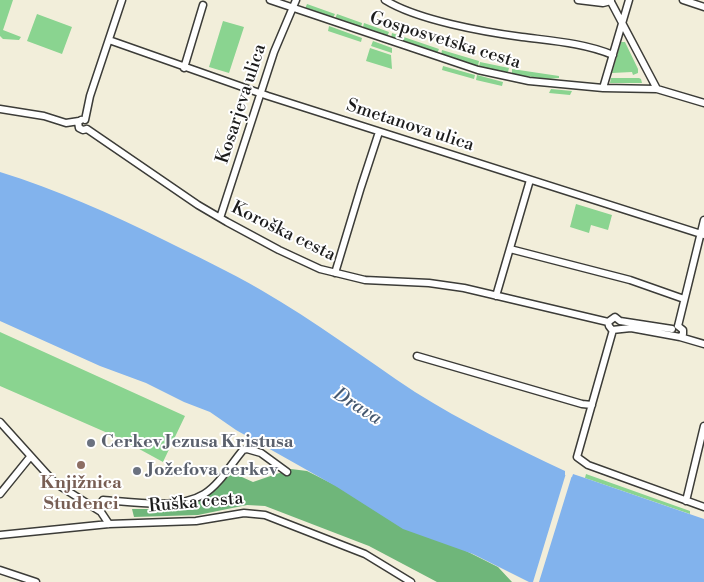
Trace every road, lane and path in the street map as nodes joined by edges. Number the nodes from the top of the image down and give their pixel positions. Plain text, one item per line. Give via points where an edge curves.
1 (122, 0) edge
2 (270, 0) edge
3 (296, 0) edge
4 (385, 0) edge
5 (578, 0) edge
6 (629, 0) edge
7 (684, 0) edge
8 (610, 1) edge
9 (203, 5) dead end
10 (293, 7) junction
11 (704, 7) edge
12 (622, 23) junction
13 (108, 40) junction
14 (613, 55) junction
15 (184, 68) junction
16 (603, 88) junction
17 (657, 89) junction
18 (260, 93) junction
19 (704, 103) edge
20 (0, 108) edge
21 (83, 125) junction
22 (379, 132) junction
23 (530, 180) junction
24 (220, 218) junction
25 (704, 220) edge
26 (702, 234) edge
27 (510, 248) junction
28 (335, 273) junction
29 (496, 296) junction
30 (684, 299) junction
31 (620, 321) junction
32 (608, 322) junction
33 (616, 329) junction
34 (673, 332) junction
35 (680, 337) junction
36 (704, 344) edge
37 (417, 356) dead end
38 (592, 405) junction
39 (0, 422) edge
40 (704, 426) edge
41 (30, 458) junction
42 (287, 472) dead end
43 (0, 494) edge
44 (686, 501) junction
45 (704, 507) edge
46 (97, 508) junction
47 (109, 524) junction
48 (0, 535) edge
49 (0, 570) edge
50 (36, 582) edge
51 (411, 582) edge

1 - 13 street
2 - 10 street, Gosposvetska cesta
3 - 10 street, Kosarjeva ulica
4 - 14 street via 428,17 471,28 590,46
5 - 8 street
6 - 12 street
7 - 11 street
8 - 12 street
9 - 15 street
10 - 16 street, Gosposvetska cesta via 478,70 529,81
10 - 18 street, Kosarjeva ulica
12 - 14 street
12 - 17 street
13 - 15 street, Smetanova ulica
13 - 21 street
14 - 16 street
15 - 18 street, Smetanova ulica
16 - 17 street, Gosposvetska cesta
17 - 19 street, Gosposvetska cesta
18 - 22 street, Smetanova ulica
18 - 24 street, Kosarjeva ulica
20 - 21 street
21 - 24 street, Koroška cesta
22 - 23 street, Smetanova ulica
22 - 28 street
23 - 26 street, Smetanova ulica
23 - 27 street
24 - 28 street, Koroška cesta via 310,265
25 - 26 street
26 - 30 street
27 - 29 street
27 - 30 street via 630,280
28 - 29 street, Koroška cesta via 365,280 445,285
29 - 32 street, Koroška cesta
30 - 34 street
31 - 32 street, Koroška cesta via 614,317
31 - 33 street
31 - 34 street
32 - 33 street
33 - 34 street
33 - 38 street
34 - 35 street
34 - 35 street via 683,330
35 - 36 street
37 - 38 street
38 - 44 street via 576,457 588,465
39 - 41 street
40 - 44 street
41 - 43 street
41 - 46 street via 55,483
42 - 46 street via 261,453 247,449 205,494 194,499 166,503 103,500
44 - 45 street
46 - 47 street
47 - 48 street, Ruška cesta
47 - 51 street, Ruška cesta via 196,521 256,513 365,554
49 - 50 street

